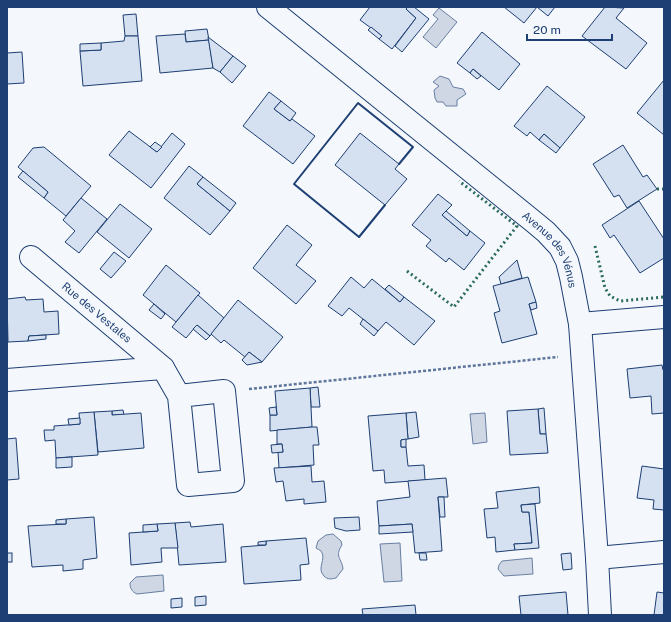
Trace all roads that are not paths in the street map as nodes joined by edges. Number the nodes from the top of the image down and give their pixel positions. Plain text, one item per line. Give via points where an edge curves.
1 (268, 7) edge
2 (30, 257) dead end
3 (664, 317) edge
4 (580, 324) junction
5 (163, 368) junction
6 (7, 380) edge
7 (179, 396) junction
8 (664, 552) edge
9 (597, 558) junction
10 (600, 615) edge

1 - 4 street, Avenue des Vénus via 546,232 560,247 567,261
2 - 5 street, Rue des Vestales
3 - 4 street
4 - 9 street, Avenue des Vénus
5 - 6 street
5 - 7 street, Rue des Vestales
7 - 7 street, Rue des Vestales via 188,485 232,481 224,391
8 - 9 street
9 - 10 street, Avenue des Vénus

